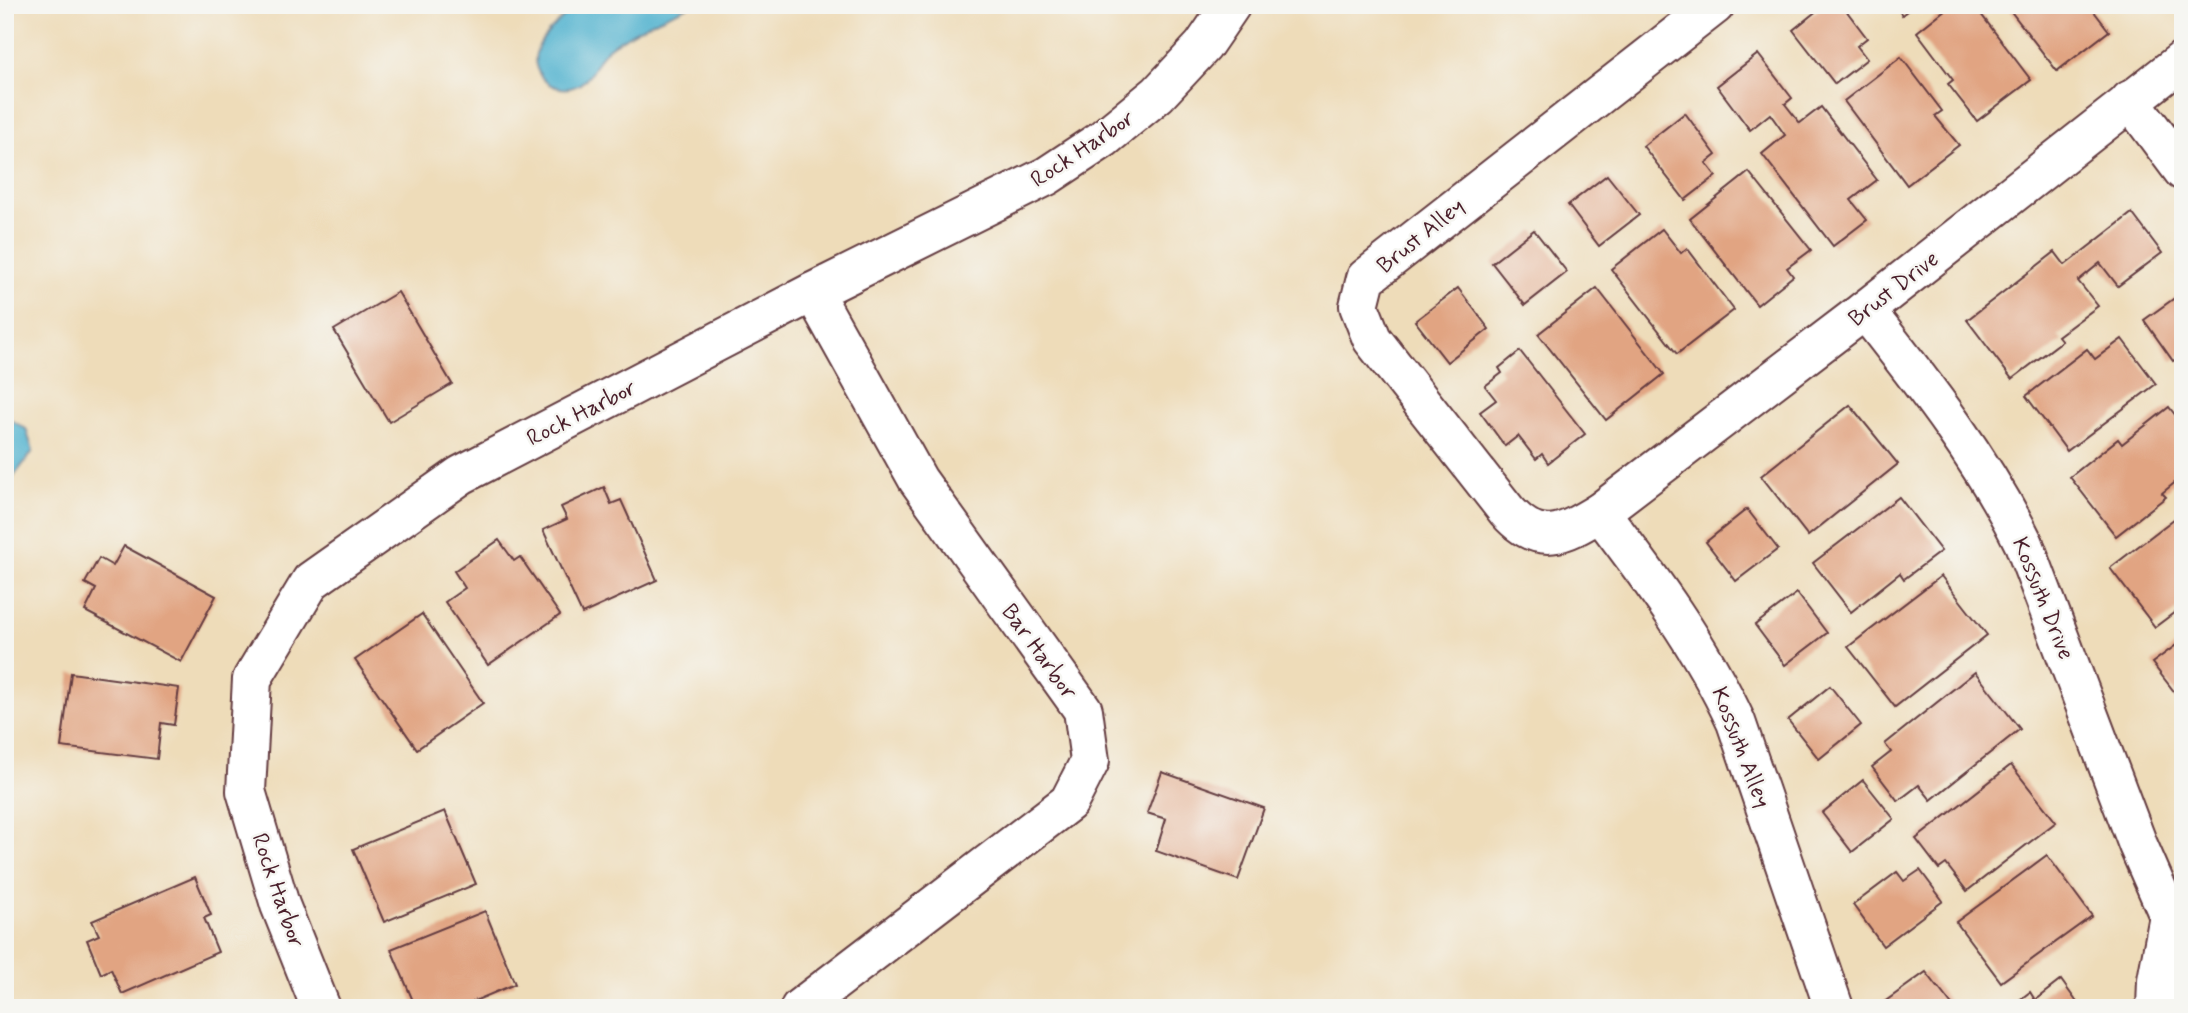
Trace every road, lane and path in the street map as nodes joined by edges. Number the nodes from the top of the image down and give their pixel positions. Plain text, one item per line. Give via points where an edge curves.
1 (1231, 5) edge
2 (1715, 5) edge
3 (2183, 60) edge
4 (2130, 100) junction
5 (2183, 171) edge
6 (813, 292) junction
7 (1865, 310) junction
8 (1600, 512) junction
9 (2176, 921) edge
10 (321, 1008) edge
11 (800, 1008) edge
12 (1835, 1008) edge
13 (2156, 1008) edge

1 - 6 street, Rock Harbor via 1203,46 1167,85 1103,138 1047,176
2 - 8 street, Brust Alley via 1383,263 1366,278 1362,291 1359,306 1372,339 1515,521 1533,533 1551,535
3 - 4 street, Brust Drive
4 - 5 street
4 - 7 street, Brust Drive
6 - 10 street, Rock Harbor via 461,475 311,581 251,679 246,791 280,905
6 - 11 street, Bar Harbor via 918,480 1083,710 1090,761 1069,802
7 - 8 street, Brust Drive
7 - 9 street, Kossuth Drive via 1950,419 2000,496 2024,544 2138,845
8 - 12 street, Kossuth Alley via 1670,605 1715,676 1740,734
9 - 13 street, Kossuth Drive via 2157,980

